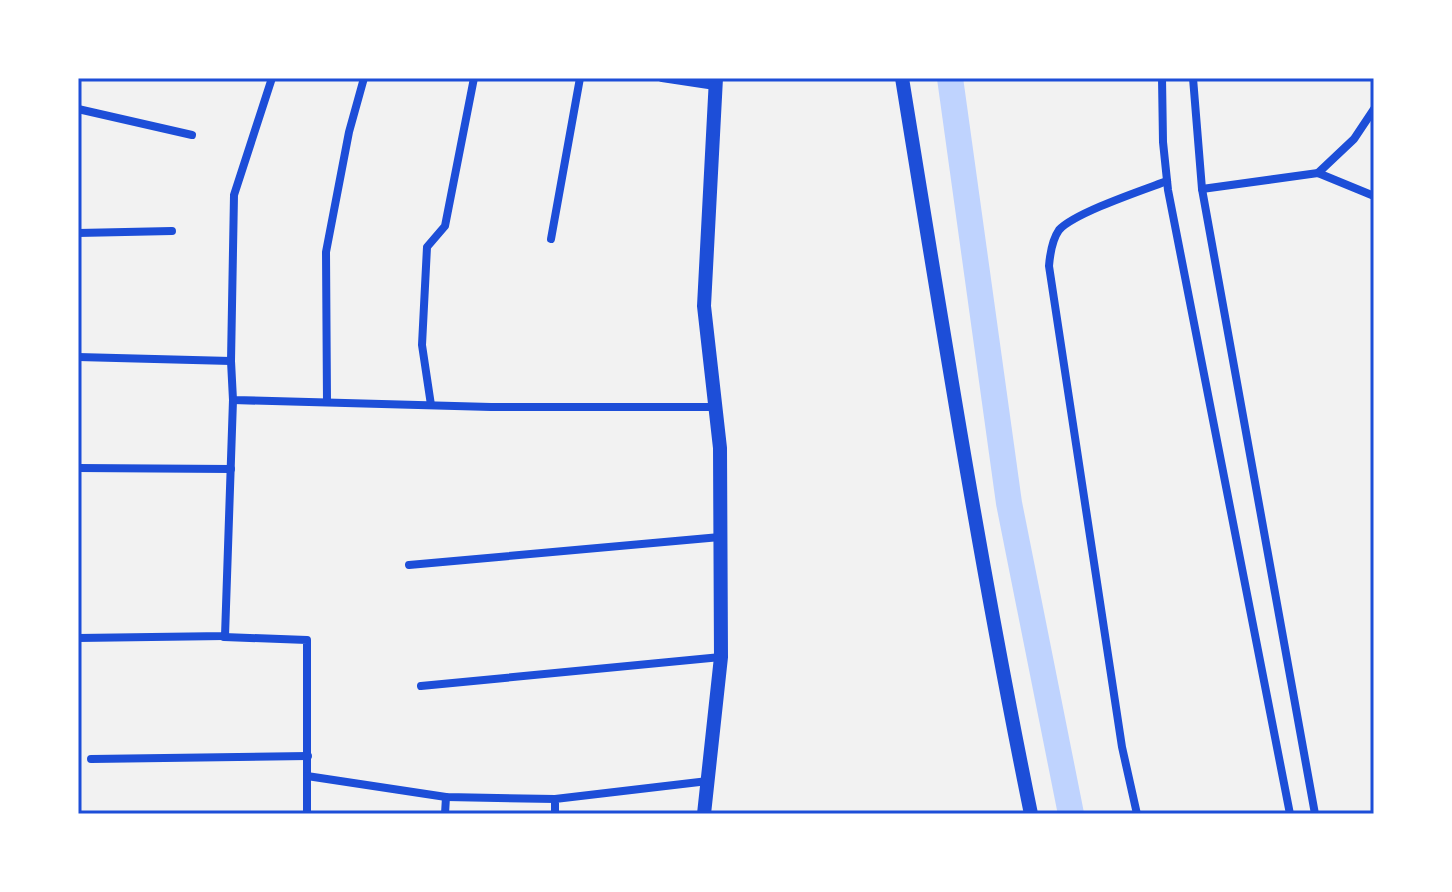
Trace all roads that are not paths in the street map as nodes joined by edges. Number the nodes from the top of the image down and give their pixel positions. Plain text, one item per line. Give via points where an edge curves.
1 (272, 78) edge
2 (364, 78) edge
3 (474, 78) edge
4 (580, 78) edge
5 (662, 78) edge
6 (902, 78) edge
7 (1162, 78) edge
8 (1193, 78) edge
9 (715, 82) edge
10 (78, 109) edge
11 (1374, 109) edge
12 (192, 135) dead end
13 (1318, 173) junction
14 (1167, 181) junction
15 (1202, 189) junction
16 (1374, 196) edge
17 (172, 231) dead end
18 (78, 233) edge
19 (551, 239) dead end
20 (78, 357) edge
21 (231, 361) junction
22 (233, 400) junction
23 (327, 402) junction
24 (431, 405) junction
25 (715, 407) junction
26 (78, 468) edge
27 (231, 469) junction
28 (720, 537) junction
29 (409, 565) dead end
30 (207, 637) junction
31 (78, 638) edge
32 (721, 657) junction
33 (421, 686) dead end
34 (308, 756) junction
35 (91, 759) dead end
36 (307, 776) junction
37 (708, 781) junction
38 (446, 797) junction
39 (555, 799) junction
40 (307, 814) edge
41 (445, 814) edge
42 (555, 814) edge
43 (704, 814) edge
44 (1031, 814) edge
45 (1137, 814) edge
46 (1290, 814) edge
47 (1315, 814) edge

1 - 21 street via 234,195
2 - 23 street via 326,252
3 - 24 street via 445,226 427,247 422,345
4 - 19 street
5 - 9 street
6 - 44 street via 1001,668
7 - 14 street
8 - 15 street
9 - 25 street via 704,306
10 - 12 street
11 - 13 street via 1354,139
13 - 15 street
13 - 16 street
14 - 45 street via 1074,219 1060,230 1049,266 1122,747
14 - 46 street
15 - 47 street
17 - 18 street
20 - 21 street
21 - 22 street
22 - 23 street
22 - 27 street
23 - 24 street
24 - 25 street
25 - 28 street
26 - 27 street
27 - 30 street via 225,636
28 - 29 street
28 - 32 street
30 - 31 street
30 - 34 street via 307,640
32 - 33 street
32 - 37 street
34 - 35 street
34 - 36 street
36 - 38 street
36 - 40 street
37 - 39 street
37 - 43 street
38 - 39 street
38 - 41 street
39 - 42 street

